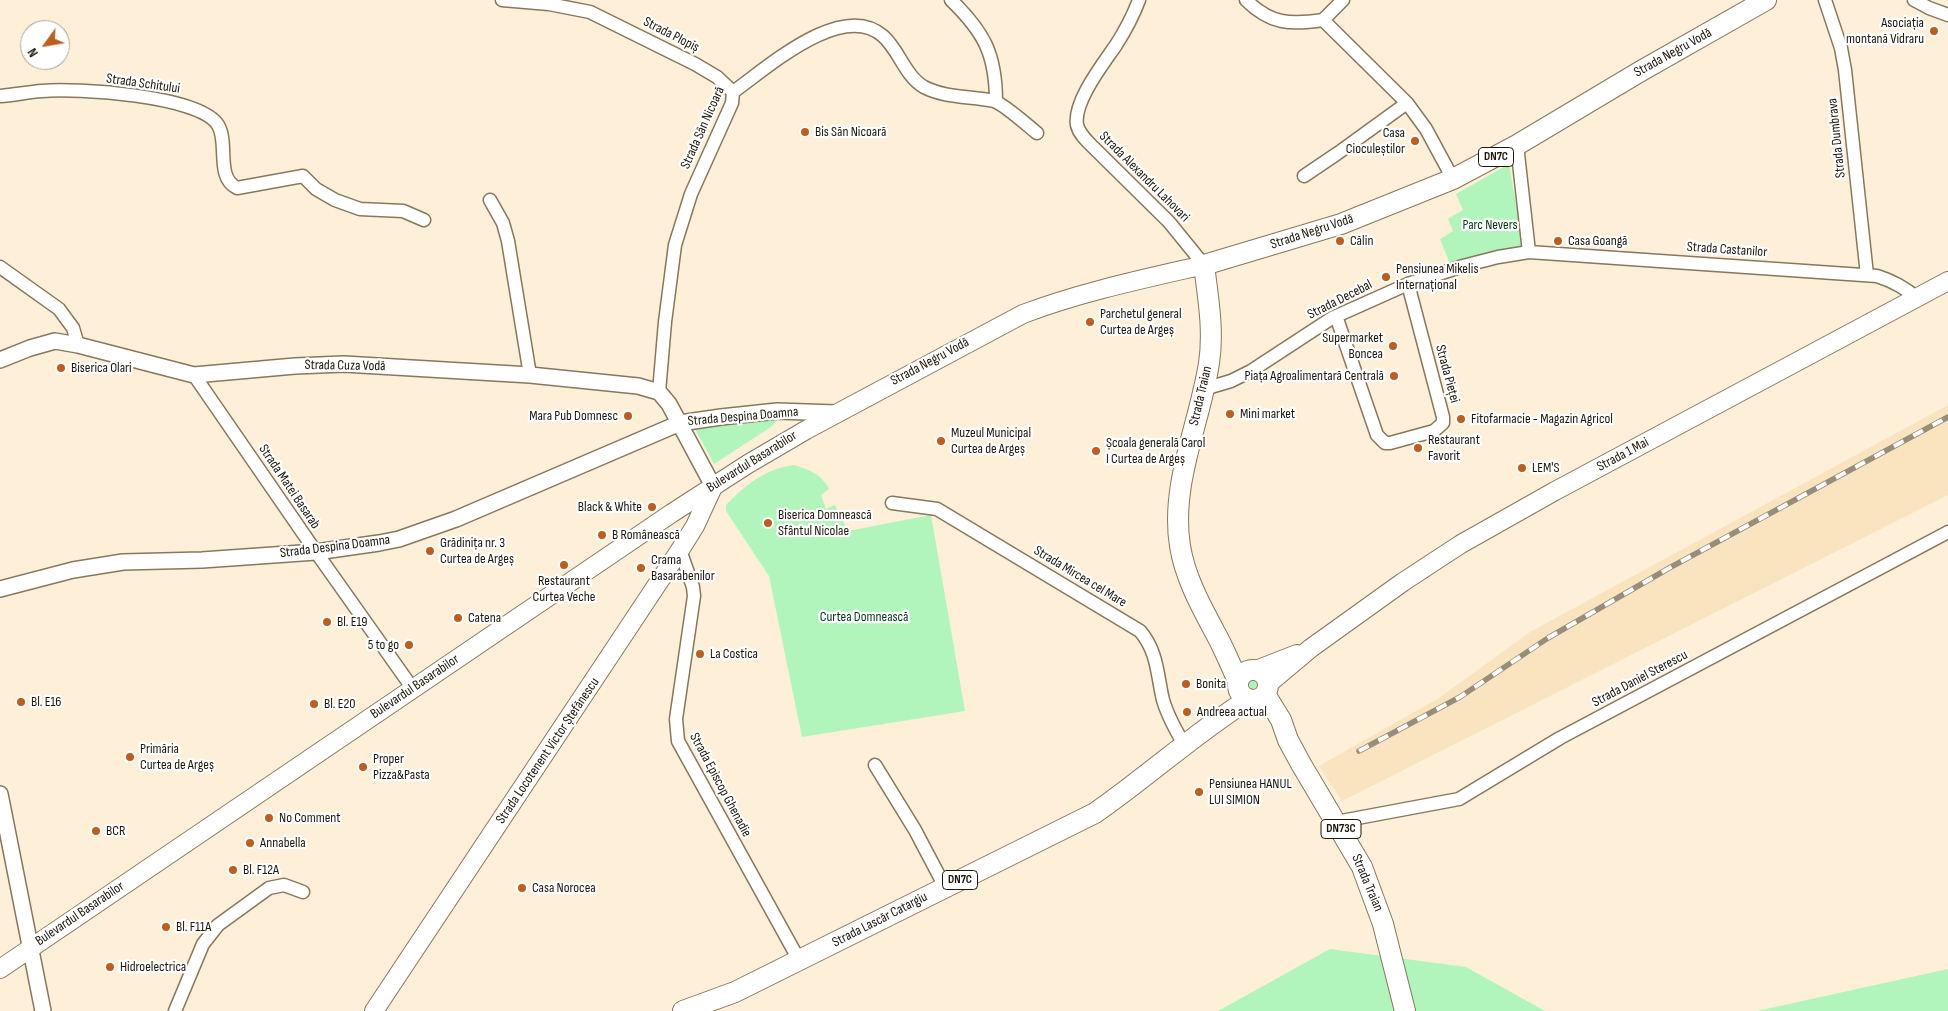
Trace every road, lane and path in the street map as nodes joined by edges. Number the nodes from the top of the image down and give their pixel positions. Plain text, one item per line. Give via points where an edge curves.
1 (502, 0) edge
2 (951, 0) edge
3 (1139, 0) edge
4 (1246, 0) edge
5 (1342, 0) edge
6 (1766, 0) edge
7 (1825, 0) edge
8 (1914, 0) edge
9 (1948, 14) edge
10 (1323, 20) junction
11 (733, 92) junction
12 (0, 96) edge
13 (996, 102) junction
14 (1407, 103) junction
15 (1037, 133) dead end
16 (1516, 145) junction
17 (1304, 176) dead end
18 (1453, 179) junction
19 (490, 200) dead end
20 (424, 220) dead end
21 (1529, 252) junction
22 (1204, 265) junction
23 (0, 267) edge
24 (1867, 275) junction
25 (1948, 282) edge
26 (1408, 284) junction
27 (1917, 298) junction
28 (1336, 316) junction
29 (78, 345) junction
30 (0, 360) edge
31 (194, 375) junction
32 (530, 375) junction
33 (1204, 389) junction
34 (659, 392) junction
35 (836, 413) junction
36 (680, 423) junction
37 (713, 486) junction
38 (892, 503) dead end
39 (1948, 532) edge
40 (680, 550) junction
41 (316, 552) junction
42 (0, 589) edge
43 (1252, 686) junction
44 (413, 689) junction
45 (1185, 746) junction
46 (875, 765) dead end
47 (0, 794) edge
48 (1336, 822) junction
49 (6, 853) edge
50 (945, 887) junction
51 (303, 892) dead end
52 (31, 947) junction
53 (799, 960) junction
54 (0, 969) edge
55 (43, 1011) edge
56 (175, 1011) edge
57 (374, 1011) edge
58 (683, 1011) edge
59 (1404, 1011) edge

1 - 11 street, Strada Plopiș via 590,12 695,64 717,77
2 - 13 street via 972,21 987,45 996,84
3 - 22 street, Strada Alexandru Lahovari via 1127,26 1088,88 1079,109 1077,125 1082,136 1164,216
4 - 10 street via 1259,12 1284,22
5 - 10 street
6 - 16 main road, Strada Negru Vodă / DN7C
7 - 24 street, Strada Dumbrava via 1845,70
8 - 9 street
10 - 14 street
11 - 13 street, Strada Sân Nicoară via 827,30 857,26 885,38 917,82 925,87
11 - 34 street, Strada Sân Nicoară via 732,103 691,194 675,245
12 - 20 street, Strada Schitului via 69,91 176,102 216,122 230,185 237,188 303,176 316,189 360,209 403,211
13 - 15 street
14 - 17 street
14 - 18 street via 1426,129
16 - 18 main road, Strada Negru Vodă / DN7C
16 - 21 street
18 - 22 main road, Strada Negru Vodă / DN7C via 1341,224
19 - 32 street via 503,223 508,242
21 - 24 street, Strada Castanilor
21 - 26 street, Strada Decebal via 1463,266
22 - 33 main road, Strada Traian via 1211,346
22 - 35 main road, Strada Negru Vodă via 1023,314
23 - 29 street via 59,309 73,328
24 - 27 street, Strada Castanilor via 1893,281
25 - 27 main road, Strada 1 Mai
26 - 28 street, Strada Decebal
26 - 28 street, Strada Pieței via 1443,417 1443,423 1434,431 1390,443 1376,435
27 - 43 main road, Strada 1 Mai via 1489,528
28 - 33 street, Strada Decebal via 1251,371
29 - 30 street, Strada Cuza Vodă via 55,341 44,343
29 - 31 street, Strada Cuza Vodă
31 - 32 street, Strada Cuza Vodă via 322,364
31 - 41 street, Strada Matei Basarab
32 - 34 street, Strada Cuza Vodă via 638,386
33 - 43 main road, Strada Traian via 1179,497 1180,545 1193,588 1218,637
34 - 36 street
35 - 36 street, Strada Despina Doamna via 776,412
35 - 37 main road, Bulevardul Basarabilor
36 - 37 street, Strada Despina Doamna
36 - 41 street, Strada Despina Doamna via 428,530 379,543
37 - 40 main road, Strada Locotenent Victor Ștefănescu
37 - 44 main road, Bulevardul Basarabilor
38 - 45 street, Strada Mircea cel Mare via 937,509 1140,631 1155,654 1164,700
39 - 48 street, Strada Daniel Sterescu via 1560,738 1459,799
40 - 53 street, Strada Episcop Ghenadie via 694,596 676,718 678,741
40 - 57 main road, Strada Locotenent Victor Ștefănescu
41 - 42 street, Strada Despina Doamna via 123,562 73,570
41 - 44 street, Strada Matei Basarab
43 - 45 main road, Strada Lascăr Catargiu / DN7C
43 - 48 main road, Strada Traian / DN73C via 1271,726 1288,740
44 - 52 main road, Bulevardul Basarabilor
45 - 50 main road, Strada Lascăr Catargiu / DN7C via 1095,813
46 - 50 street
47 - 49 street
48 - 59 main road, Strada Traian / DN73C via 1362,867 1383,924
49 - 52 street
50 - 53 main road, Strada Lascăr Catargiu / DN7C
51 - 56 street via 284,885 269,888 218,925 203,944
52 - 54 main road, Bulevardul Basarabilor
52 - 55 street
53 - 58 main road, Strada Lascăr Catargiu / DN7C via 735,992

